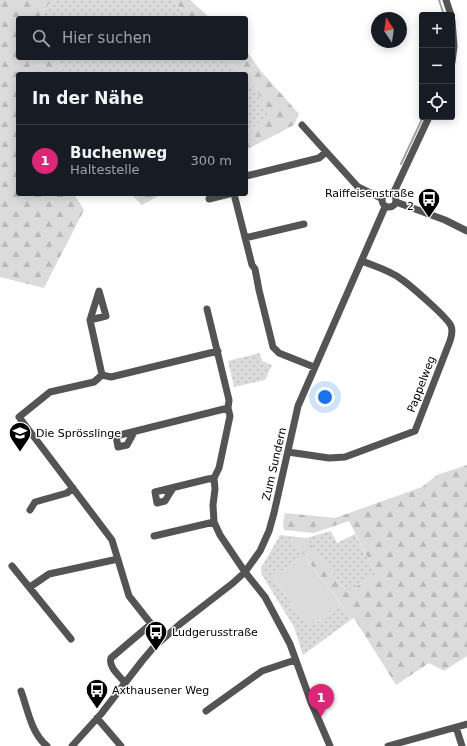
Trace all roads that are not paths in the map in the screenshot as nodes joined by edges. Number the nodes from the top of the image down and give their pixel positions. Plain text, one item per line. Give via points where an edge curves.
1 (446, 0) edge
2 (450, 12) edge
3 (428, 120) edge
4 (302, 125) dead end
5 (326, 152) junction
6 (248, 176) edge
7 (393, 194) junction
8 (221, 196) edge
9 (234, 196) edge
10 (381, 198) junction
11 (209, 199) dead end
12 (396, 202) junction
13 (385, 207) junction
14 (304, 224) dead end
15 (467, 231) edge
16 (245, 238) junction
17 (362, 261) junction
18 (207, 309) dead end
19 (90, 320) dead end
20 (218, 351) junction
21 (314, 367) junction
22 (102, 375) junction
23 (228, 408) junction
24 (134, 432) dead end
25 (288, 452) junction
26 (214, 478) junction
27 (73, 488) junction
28 (173, 488) dead end
29 (30, 510) dead end
30 (214, 522) junction
31 (154, 536) dead end
32 (118, 559) junction
33 (12, 566) dead end
34 (245, 572) junction
35 (30, 587) junction
36 (151, 624) junction
37 (71, 638) dead end
38 (163, 639) junction
39 (295, 660) junction
40 (125, 683) junction
41 (21, 691) dead end
42 (206, 711) dead end
43 (97, 718) junction
44 (467, 724) edge
45 (456, 727) junction
46 (48, 746) edge
47 (72, 746) edge
48 (121, 746) edge
49 (330, 746) edge
50 (388, 746) edge
51 (462, 746) edge

1 - 2 street
3 - 7 street
4 - 5 street
5 - 6 street via 319,158
5 - 10 street via 358,187
7 - 10 street via 384,194
7 - 12 street
8 - 11 street
9 - 16 street
10 - 13 street
12 - 13 street via 390,208
12 - 15 street via 446,220
13 - 17 street, Zum Sundern
14 - 16 street
16 - 21 street via 273,347 279,353
17 - 21 street, Zum Sundern
17 - 25 street, Pappelweg via 400,278 447,320 451,325 450,341 415,431 345,457 329,458
18 - 20 street
19 - 22 street
20 - 22 street via 111,377
20 - 23 street via 229,400
21 - 25 street, Zum Sundern via 298,406
22 - 27 street via 94,382 50,392 19,418
23 - 24 street
23 - 26 street via 230,416 219,468
25 - 34 street, Zum Sundern via 269,531 260,551
26 - 28 street
26 - 30 street
27 - 29 street via 66,493 35,502
27 - 32 street via 112,540
30 - 31 street
30 - 34 street
32 - 35 street via 49,574
32 - 36 street via 128,596
33 - 35 street
34 - 38 street, Zum Sundern
34 - 39 street via 265,597 290,644
35 - 37 street
36 - 38 street
36 - 40 street via 111,658 111,666
38 - 40 street, Zum Sundern
39 - 42 street via 262,671
39 - 49 street
40 - 43 street, Zum Sundern
41 - 46 street via 37,735
43 - 47 street, Zum Sundern
43 - 48 street
44 - 45 street
45 - 50 street
45 - 51 street

